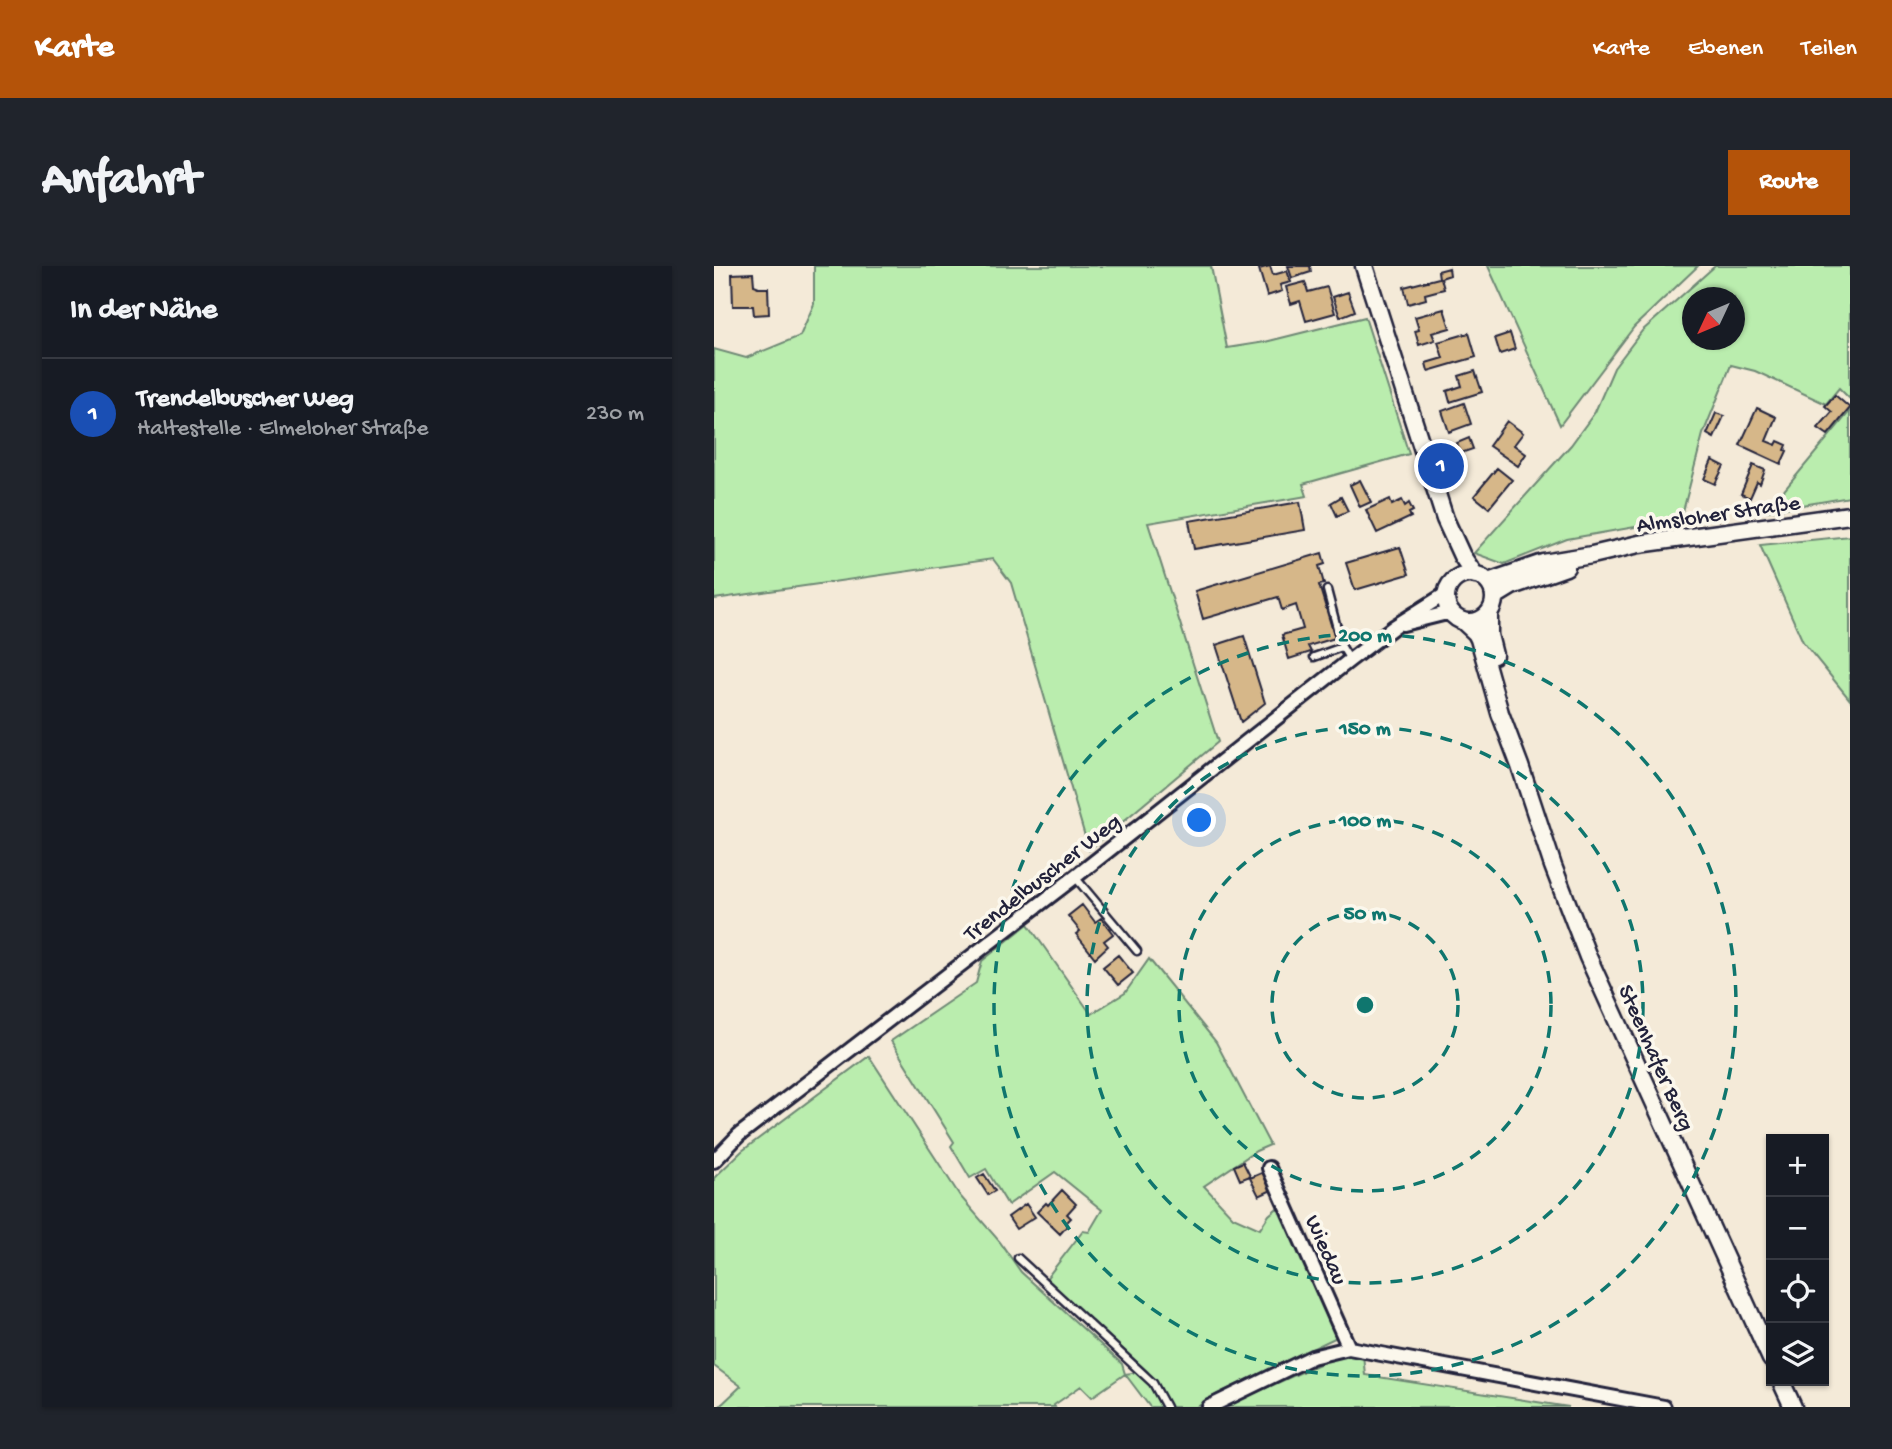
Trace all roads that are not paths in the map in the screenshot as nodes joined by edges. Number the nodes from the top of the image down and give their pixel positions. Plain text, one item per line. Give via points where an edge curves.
1 (1364, 266) edge
2 (1850, 515) edge
3 (1445, 519) junction
4 (1592, 555) junction
5 (1481, 578) junction
6 (1451, 587) junction
7 (1327, 590) dead end
8 (1494, 597) junction
9 (1489, 614) junction
10 (1458, 618) junction
11 (1395, 626) junction
12 (1342, 647) junction
13 (1314, 657) dead end
14 (1350, 660) junction
15 (1520, 766) junction
16 (1075, 877) junction
17 (1137, 951) dead end
18 (714, 1161) edge
19 (1269, 1168) dead end
20 (1018, 1258) dead end
21 (1349, 1348) junction
22 (1766, 1348) edge
23 (1783, 1386) edge
24 (1166, 1407) edge
25 (1209, 1407) edge
26 (1664, 1407) edge
27 (1793, 1407) edge

1 - 3 street
2 - 4 street, Almsloher Straße via 1639,544
3 - 5 street via 1462,556
3 - 6 street
4 - 5 street, Almsloher Straße
4 - 8 street, Almsloher Straße
5 - 6 street via 1467,575
5 - 8 street
6 - 10 street via 1448,606
6 - 11 street, Trendelbuscher Weg
7 - 12 lane
8 - 9 street
9 - 10 street via 1473,622
9 - 15 street, Steenhafer Berg via 1489,635
10 - 11 street, Trendelbuscher Weg via 1443,614
10 - 15 street, Steenhafer Berg via 1479,639
11 - 14 street, Trendelbuscher Weg
12 - 13 lane
12 - 14 lane
14 - 16 street, Trendelbuscher Weg
15 - 22 street, Steenhafer Berg via 1588,957
16 - 17 lane
16 - 18 street, Trendelbuscher Weg via 739,1135
19 - 21 street, Wiedau
20 - 24 lane via 1153,1383
21 - 25 street via 1312,1357
21 - 26 street
23 - 27 street

